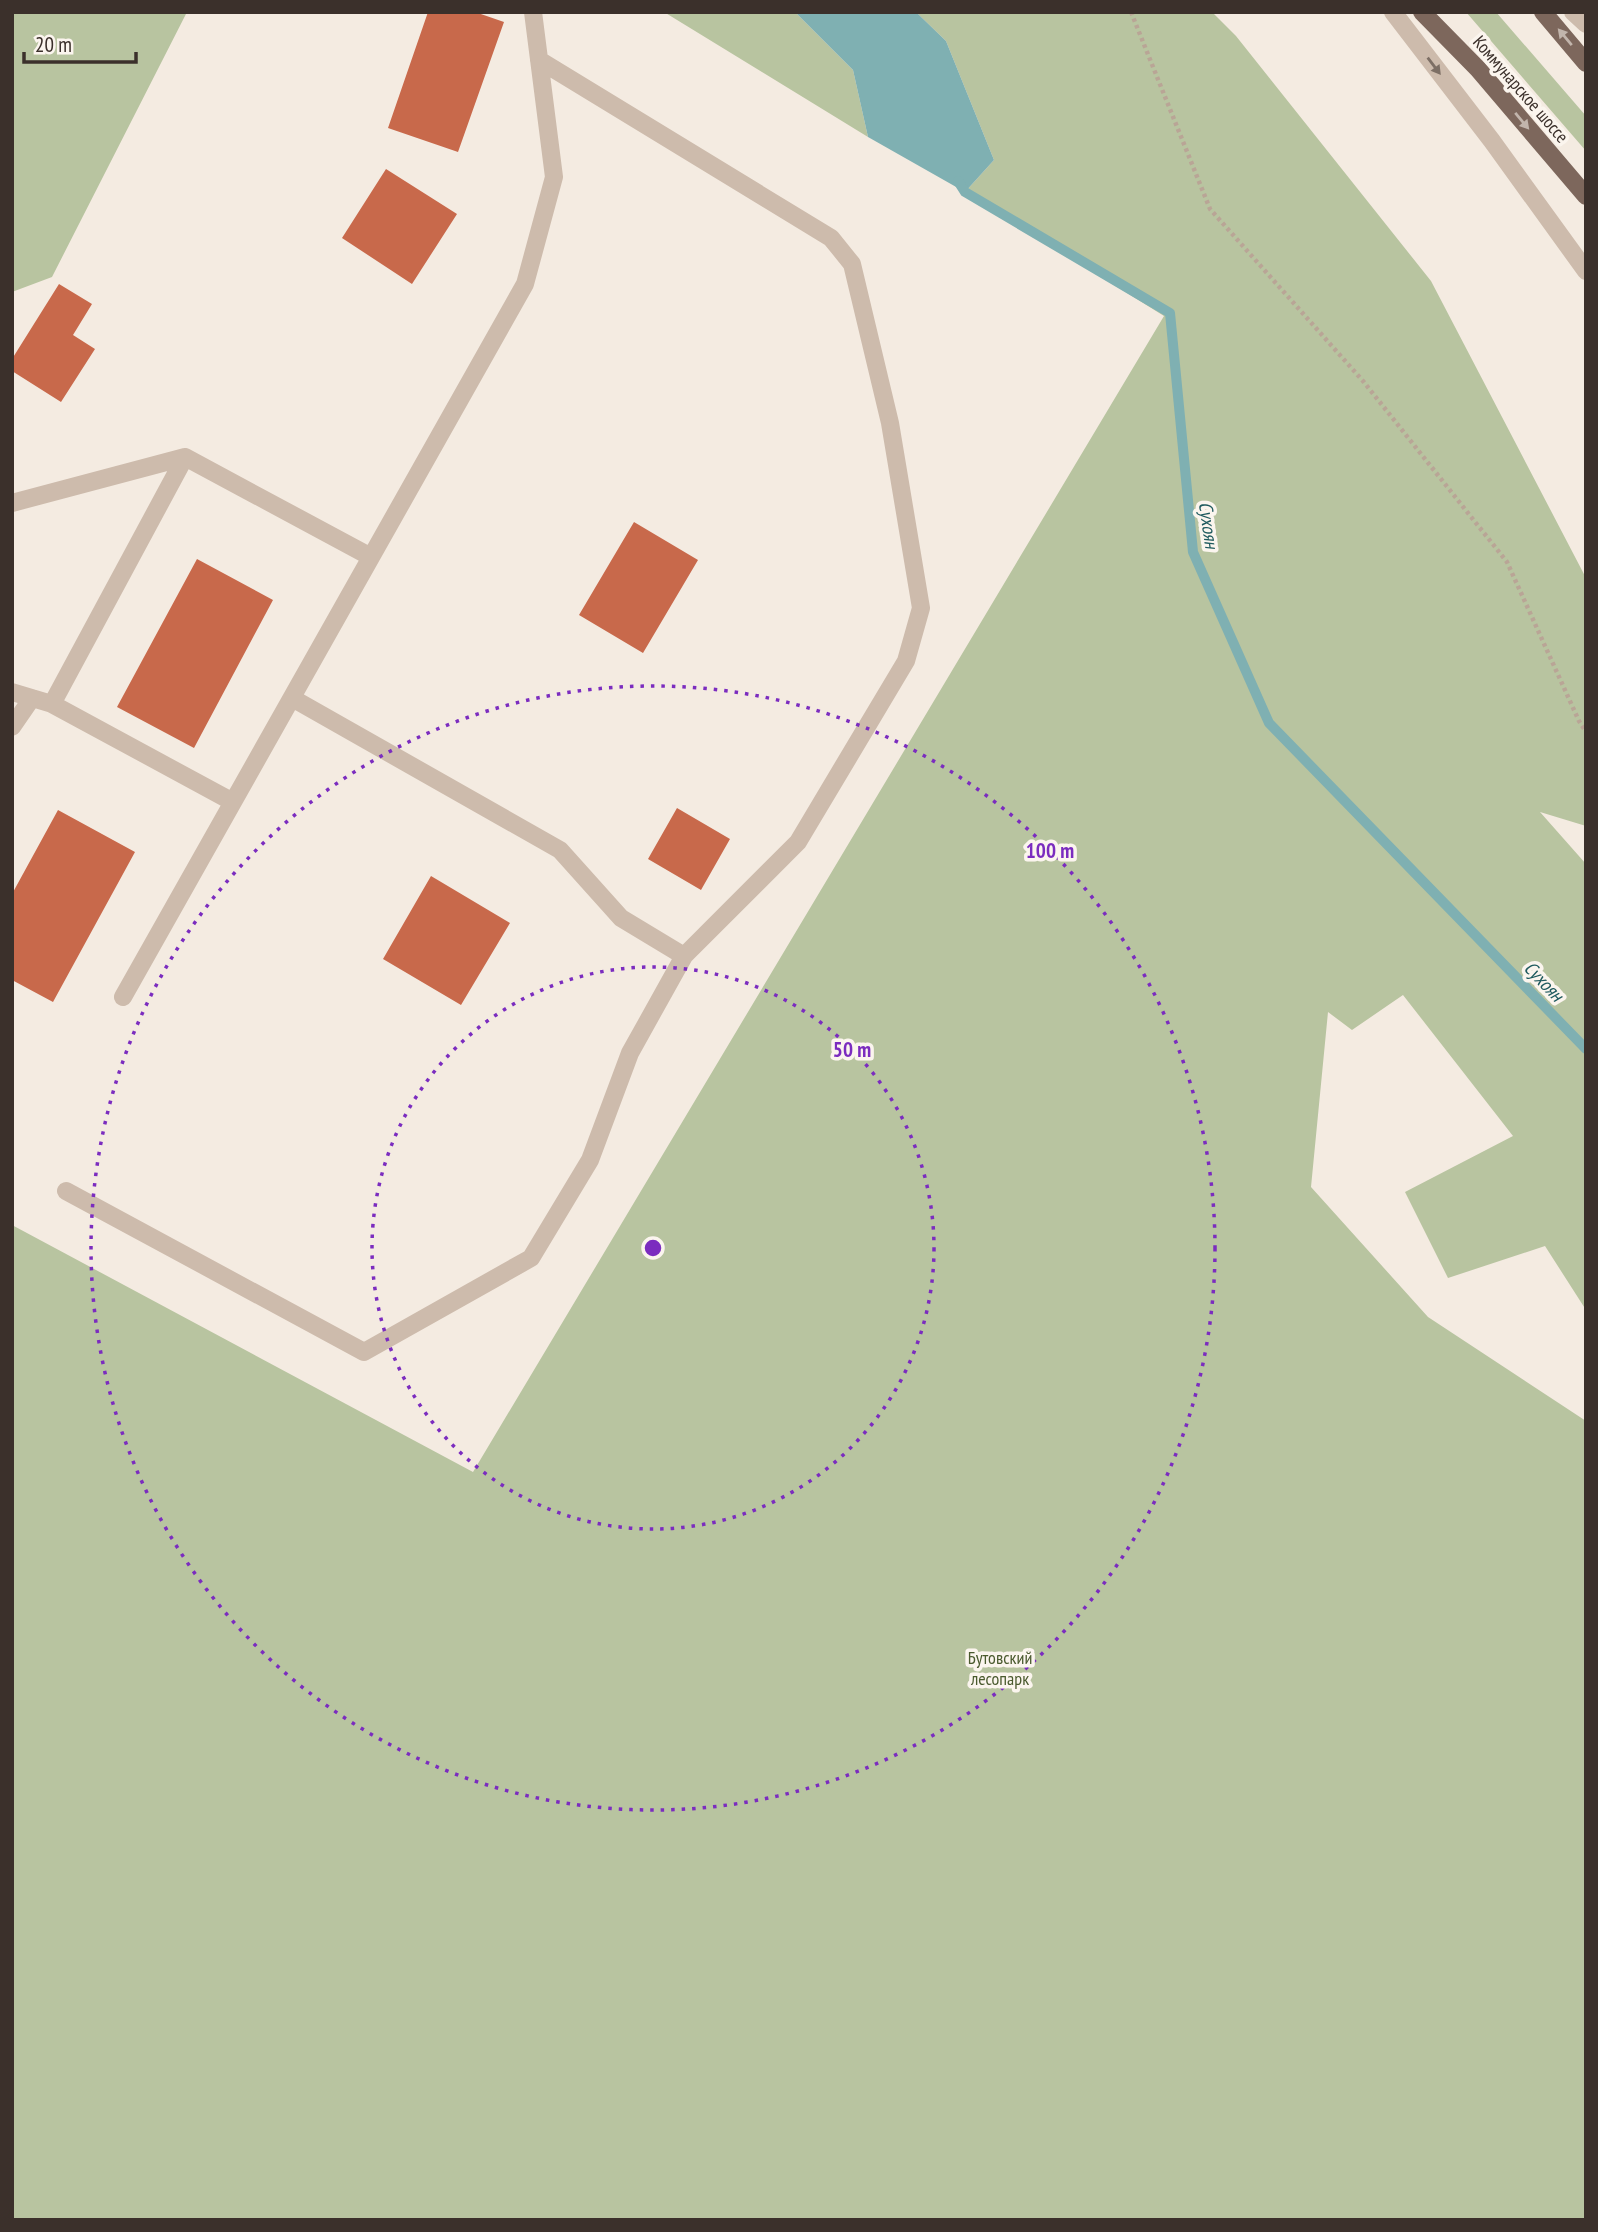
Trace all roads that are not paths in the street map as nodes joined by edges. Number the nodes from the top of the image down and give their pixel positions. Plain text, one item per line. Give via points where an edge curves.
1 (533, 12) edge
2 (1393, 12) edge
3 (1422, 12) edge
4 (1543, 12) edge
5 (1573, 12) edge
6 (1586, 24) edge
7 (539, 60) junction
8 (1586, 63) edge
9 (1586, 196) edge
10 (1586, 271) edge
11 (185, 457) junction
12 (12, 503) edge
13 (371, 557) junction
14 (12, 692) edge
15 (32, 698) junction
16 (292, 698) junction
17 (52, 704) junction
18 (12, 727) edge
19 (233, 802) junction
20 (684, 956) junction
21 (123, 997) dead end
22 (66, 1191) dead end

1 - 7 street
2 -> 10 street
3 -> 9 main road, Коммунарское шоссе via 1478,69
8 -> 4 main road
5 - 6 street
7 - 13 street via 554,177 525,284
7 - 20 street via 831,238 852,264 890,423 921,608 906,661 798,842
11 - 12 street
11 - 13 street
11 - 17 street
13 - 16 street
14 - 15 street
15 - 17 street
15 - 18 street
16 - 19 street
16 - 20 street via 561,850 621,918
17 - 19 street
19 - 21 street
20 - 22 street via 630,1053 590,1160 531,1258 364,1352

